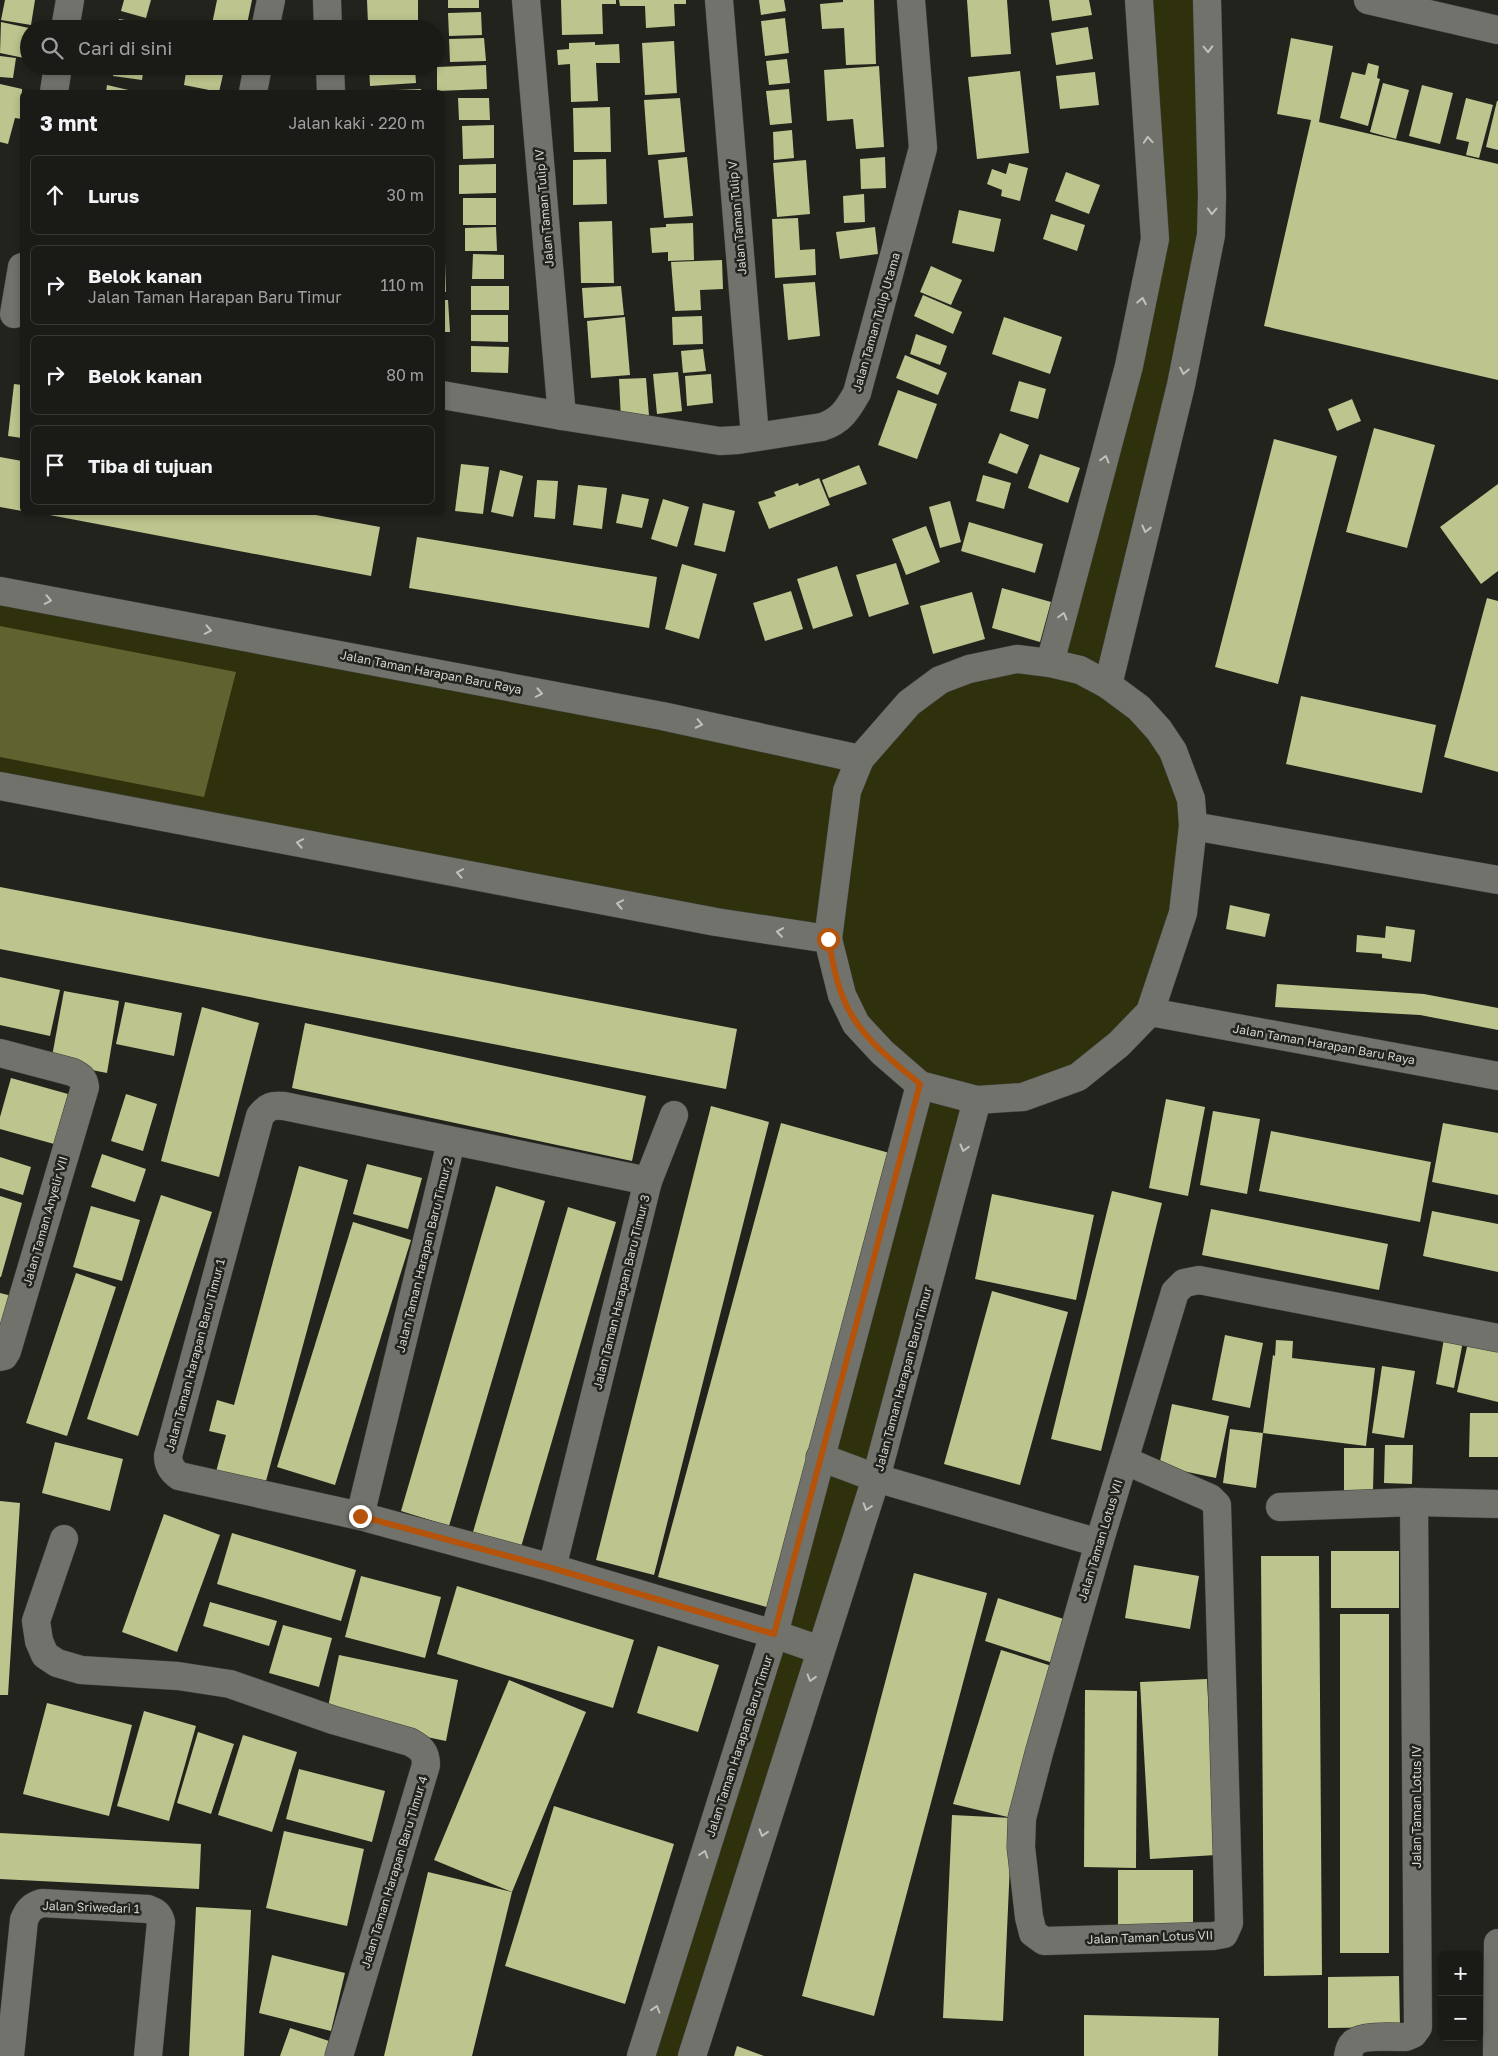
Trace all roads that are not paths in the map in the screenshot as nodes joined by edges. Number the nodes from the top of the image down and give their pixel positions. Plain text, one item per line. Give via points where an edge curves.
1 (70, 0) edge
2 (271, 0) edge
3 (327, 0) edge
4 (526, 0) edge
5 (719, 0) edge
6 (911, 0) edge
7 (1139, 0) edge
8 (1207, 0) edge
9 (1368, 0) edge
10 (1464, 10) edge
11 (67, 20) edge
12 (267, 20) edge
13 (328, 20) edge
14 (1498, 30) edge
15 (57, 75) edge
16 (256, 75) edge
17 (331, 75) edge
18 (54, 90) edge
19 (253, 90) edge
20 (332, 90) edge
21 (20, 276) edge
22 (12, 314) edge
23 (445, 396) edge
24 (562, 416) junction
25 (754, 436) junction
26 (0, 591) edge
27 (1050, 663) junction
28 (1108, 685) junction
29 (860, 759) junction
30 (0, 786) edge
31 (1193, 826) junction
32 (1498, 880) edge
33 (828, 939) junction
34 (1150, 1012) junction
35 (0, 1053) edge
36 (1498, 1076) edge
37 (920, 1084) junction
38 (977, 1100) junction
39 (273, 1105) joint
40 (674, 1115) dead end
41 (451, 1142) junction
42 (648, 1181) junction
43 (1498, 1338) edge
44 (0, 1358) edge
45 (820, 1457) junction
46 (1124, 1460) junction
47 (876, 1478) junction
48 (1414, 1502) junction
49 (1498, 1504) edge
50 (1280, 1507) dead end
51 (360, 1516) junction
52 (64, 1539) dead end
53 (1098, 1543) junction
54 (552, 1568) junction
55 (774, 1634) junction
56 (820, 1650) junction
57 (1498, 1943) edge
58 (10, 2056) edge
59 (148, 2056) edge
60 (339, 2056) edge
61 (642, 2056) edge
62 (692, 2056) edge
63 (1348, 2056) edge
64 (1497, 2056) edge

1 - 11 street
2 - 12 street
3 - 13 street
4 - 24 street, Jalan Taman Tulip IV
5 - 25 street, Jalan Taman Tulip V
6 - 25 street, Jalan Taman Tulip Utama via 923,152 857,392 846,412 832,424
27 -> 7 street via 1129,366 1155,239
8 -> 28 street via 1211,235 1181,384
9 - 10 street
10 - 14 street
15 - 18 street
16 - 19 street
17 - 20 street
21 - 22 street
23 - 24 street, Jalan Taman Tulip Utama
24 - 25 street, Jalan Taman Tulip Utama via 720,441
26 -> 29 street, Jalan Taman Harapan Baru Raya via 662,716
27 - 28 street via 1080,670
27 - 29 street via 1017,659 969,668 940,680 909,703
28 - 31 street via 1139,708 1173,751 1191,799
29 - 33 street via 847,792
33 -> 30 street via 716,922
31 - 32 street
31 - 34 street via 1183,913
33 - 37 street via 842,995 856,1024 882,1052
34 - 36 street, Jalan Taman Harapan Baru Raya
34 - 38 street via 1119,1044 1078,1077 1024,1097
35 - 44 street, Jalan Taman Anyelir VII via 80,1075 85,1087 7,1351
37 - 38 street
37 - 45 street, Jalan Taman Harapan Baru Timur
38 -> 47 street, Jalan Taman Harapan Baru Timur
39 - 41 street, Jalan Taman Harapan Baru Timur 2
39 - 51 street, Jalan Taman Harapan Baru Timur 1 via 260,1116 168,1462 179,1476
40 - 42 street
41 - 42 street, Jalan Taman Harapan Baru Timur 3
41 - 51 street, Jalan Taman Harapan Baru Timur 2
42 - 54 street, Jalan Taman Harapan Baru Timur 3
43 - 46 street, Jalan Taman Lotus VII via 1199,1280 1184,1283 1175,1292
45 - 47 street
45 - 55 street, Jalan Taman Harapan Baru Timur
46 - 53 street, Jalan Taman Lotus VII
46 - 53 street, Jalan Taman Lotus VII via 1210,1498 1217,1505 1229,1923 1224,1934 1044,1941 1033,1933 1021,1846 1022,1818
47 - 53 street
47 -> 56 street, Jalan Taman Harapan Baru Timur
48 - 49 street
48 - 50 street
48 - 63 street, Jalan Taman Lotus IV via 1418,2027 1406,2037 1361,2038 1354,2042
51 - 54 street, Jalan Taman Harapan Baru Timur 1
52 - 60 street, Jalan Taman Harapan Baru Timur 4 via 36,1621 45,1655 57,1663 81,1670 178,1676 230,1684 333,1720 410,1742 421,1748 426,1757
54 - 55 street, Jalan Taman Harapan Baru Timur 1
55 - 56 street, Jalan Taman Harapan Baru Timur 1
61 -> 55 street, Jalan Taman Harapan Baru Timur
56 -> 62 street, Jalan Taman Harapan Baru Timur
57 - 64 street
58 - 59 street, Jalan Sriwedari 1 via 24,1920 28,1911 42,1903 148,1909 160,1916

